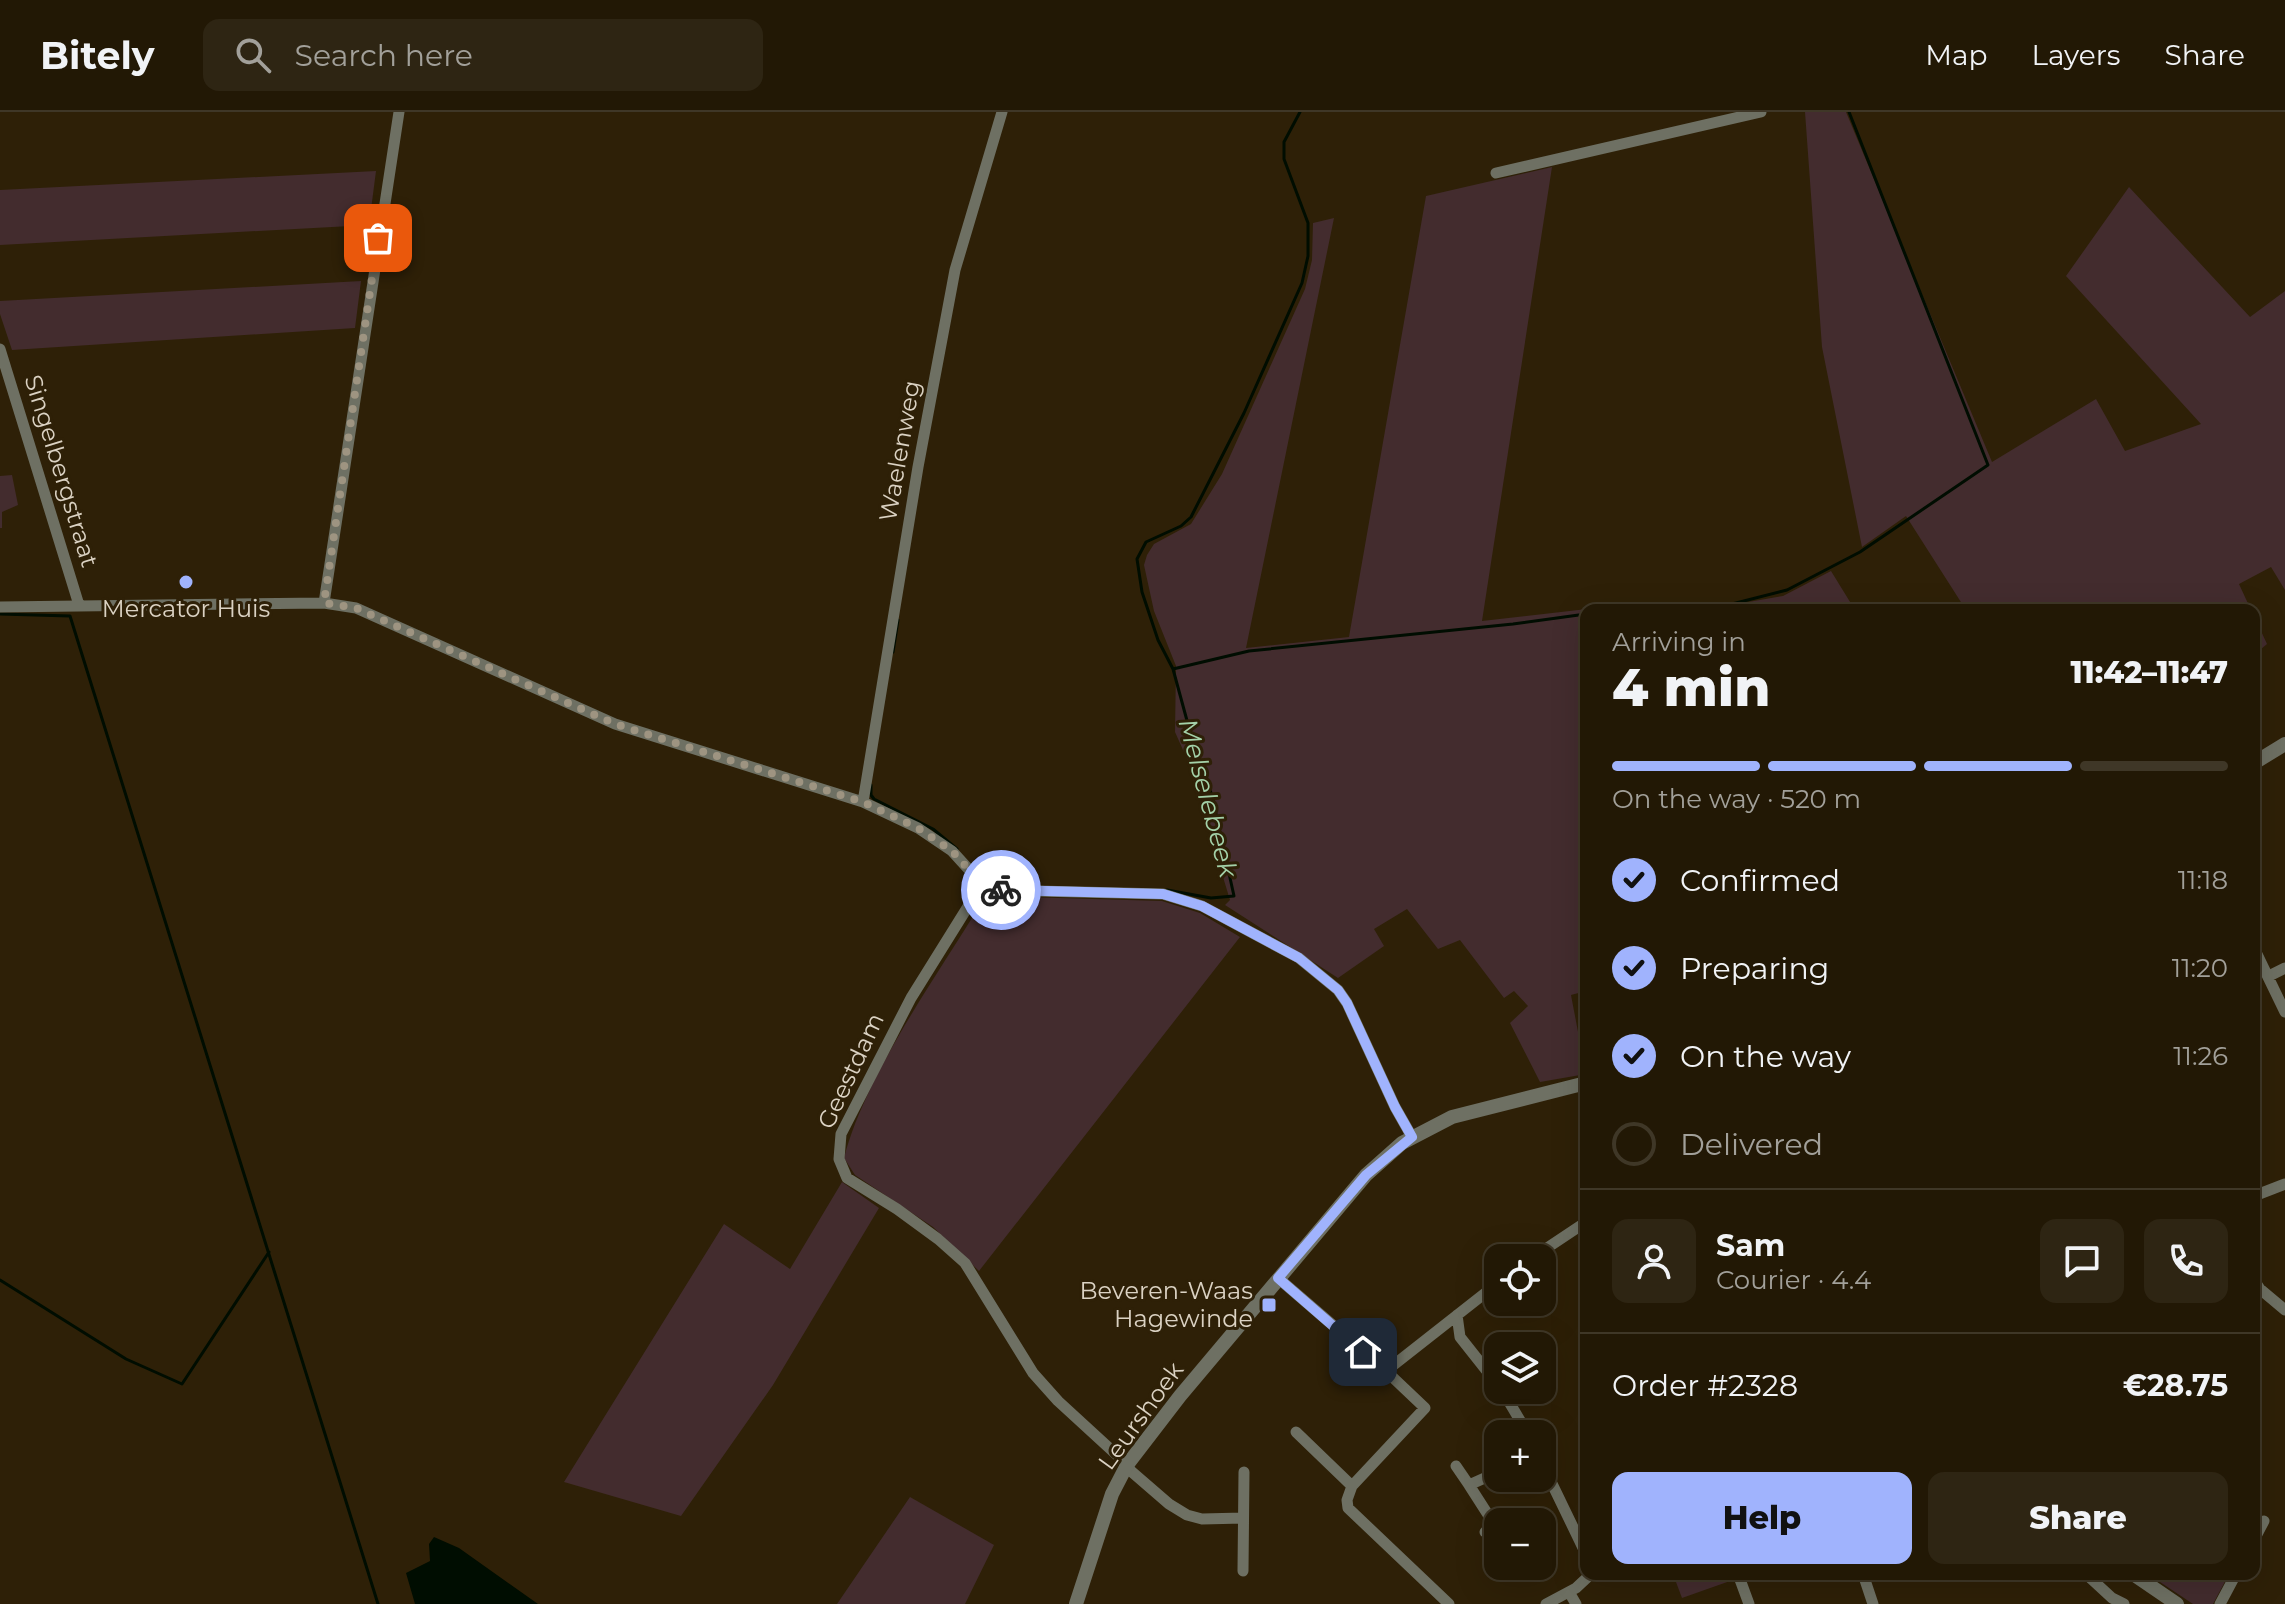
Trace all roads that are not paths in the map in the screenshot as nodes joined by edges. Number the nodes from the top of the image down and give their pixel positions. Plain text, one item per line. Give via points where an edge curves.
1 (399, 112) edge
2 (1002, 112) edge
3 (1761, 112) edge
4 (1496, 173) dead end
5 (0, 349) edge
6 (324, 603) junction
7 (79, 605) junction
8 (0, 607) edge
9 (2285, 744) edge
10 (2260, 759) edge
11 (863, 802) junction
12 (982, 884) junction
13 (2260, 959) edge
14 (2285, 968) edge
15 (2269, 976) junction
16 (2285, 1012) edge
17 (1580, 1085) edge
18 (1412, 1137) junction
19 (2285, 1184) edge
20 (2260, 1194) edge
21 (1580, 1226) edge
22 (1553, 1244) edge
23 (1278, 1278) junction
24 (2260, 1289) edge
25 (1484, 1294) edge
26 (2285, 1310) edge
27 (1457, 1315) junction
28 (1484, 1367) edge
29 (1386, 1371) junction
30 (1296, 1432) dead end
31 (1127, 1465) junction
32 (1456, 1466) dead end
33 (1244, 1472) dead end
34 (1484, 1478) edge
35 (1469, 1485) junction
36 (1352, 1486) junction
37 (1556, 1492) edge
38 (1484, 1508) edge
39 (1243, 1518) junction
40 (2264, 1521) dead end
41 (2260, 1529) edge
42 (1580, 1542) edge
43 (1243, 1571) dead end
44 (1584, 1580) edge
45 (1740, 1580) edge
46 (1865, 1580) edge
47 (2092, 1580) edge
48 (2141, 1580) edge
49 (2233, 1580) edge
50 (1569, 1592) junction
51 (2174, 1603) edge
52 (1076, 1604) edge
53 (1449, 1604) edge
54 (1546, 1604) edge
55 (1576, 1604) edge
56 (1749, 1604) edge
57 (1873, 1604) edge
58 (2124, 1604) edge
59 (2220, 1604) edge

1 - 6 street
2 - 11 street, Waelenweg via 955,270
3 - 4 street
5 - 7 street, Singelbergstraat
6 - 7 street
6 - 11 street via 356,608 615,724
7 - 8 street
9 - 10 street
11 - 12 street via 952,851
12 - 18 street via 1000,890 1163,894 1202,906 1299,958 1347,1003
12 - 31 street, Geestdam via 911,998 841,1134 839,1159 847,1178 897,1209 965,1263 1033,1373
13 - 15 street
14 - 15 street
15 - 16 street
17 - 18 street, Leurshoek via 1452,1117
18 - 23 street, Leurshoek via 1366,1175
19 - 20 street
21 - 22 street
23 - 29 street
23 - 31 street, Leurshoek
24 - 26 street
25 - 27 street
27 - 28 street via 1460,1337
27 - 29 street
29 - 36 street via 1425,1408
30 - 36 street
31 - 39 street, Geestdam via 1187,1515
31 - 52 street, Leurshoek via 1112,1494
32 - 35 street
33 - 39 street
34 - 35 street
35 - 38 street
36 - 53 street via 1348,1508
37 - 42 street
39 - 43 street
40 - 41 street
44 - 50 street
45 - 56 street
46 - 57 street
47 - 58 street
48 - 51 street
49 - 59 street
50 - 54 street
50 - 55 street

